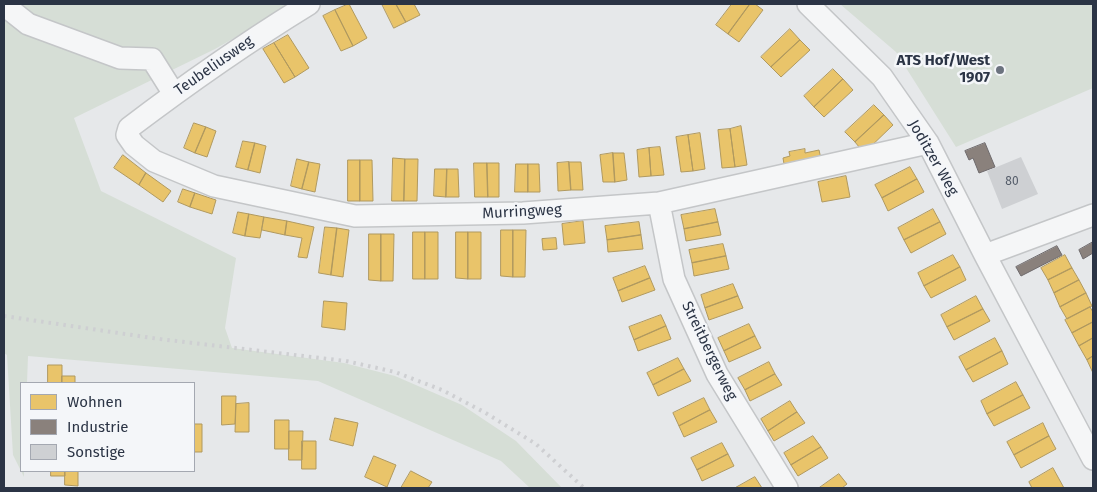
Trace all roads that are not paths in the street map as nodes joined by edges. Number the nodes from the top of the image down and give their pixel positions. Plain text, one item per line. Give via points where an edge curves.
1 (309, 4) edge
2 (808, 4) edge
3 (4, 5) edge
4 (174, 94) junction
5 (127, 135) joint
6 (928, 142) junction
7 (659, 203) junction
8 (1093, 215) edge
9 (986, 255) junction
10 (1093, 459) edge
11 (786, 488) edge

1 - 4 street, Teubeliusweg
2 - 6 street, Joditzer Weg via 882,77
3 - 4 street via 28,24 120,58 152,59
4 - 5 street, Teubeliusweg via 129,128
5 - 7 street, Murringweg via 134,146 154,161 214,186 355,216 522,213
6 - 7 street, Murringweg
6 - 9 street, Joditzer Weg
7 - 11 street, Streitbergerweg via 674,279 717,374
8 - 9 street
9 - 10 street, Joditzer Weg

